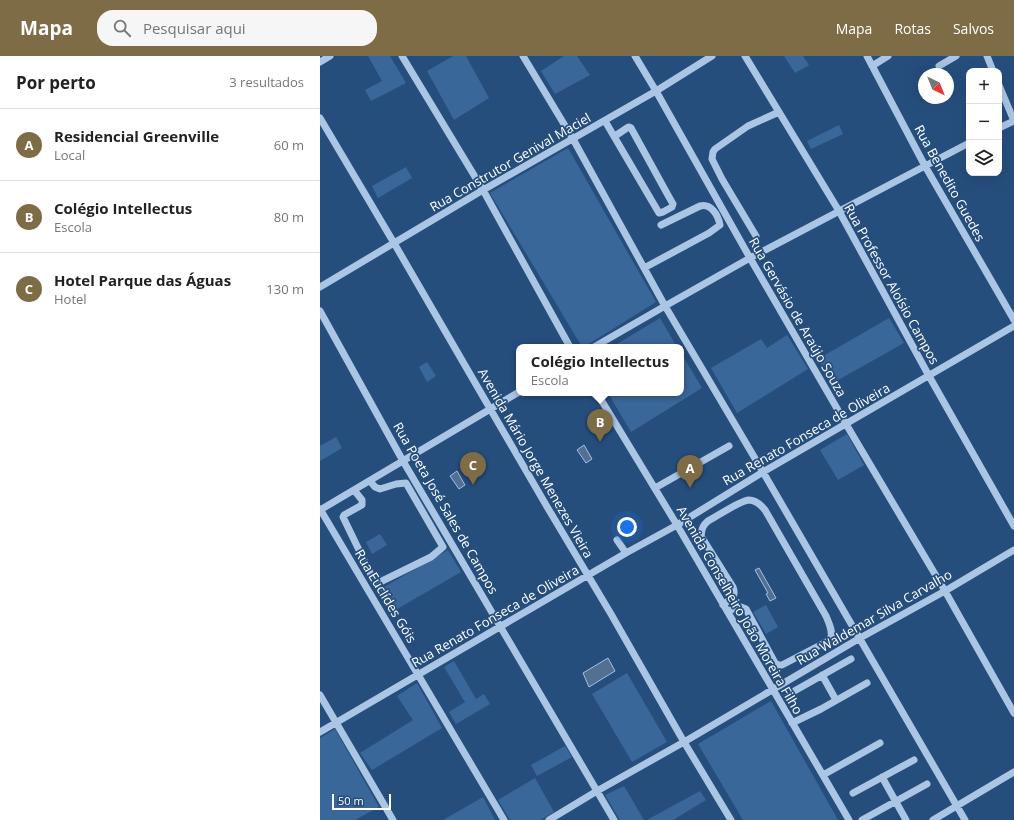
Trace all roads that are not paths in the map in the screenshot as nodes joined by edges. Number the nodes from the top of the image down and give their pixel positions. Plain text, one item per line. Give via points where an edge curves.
1 (330, 56) edge
2 (402, 56) edge
3 (523, 56) edge
4 (635, 56) edge
5 (712, 56) edge
6 (745, 56) edge
7 (867, 56) edge
8 (888, 56) edge
9 (956, 56) edge
10 (987, 56) edge
11 (320, 62) edge
12 (872, 66) junction
13 (939, 66) dead end
14 (992, 68) edge
15 (656, 91) junction
16 (1002, 92) edge
17 (779, 112) junction
18 (320, 118) edge
19 (605, 120) junction
20 (1014, 121) edge
21 (1002, 127) edge
22 (615, 136) junction
23 (573, 139) junction
24 (966, 145) edge
25 (925, 166) junction
26 (483, 190) junction
27 (839, 211) junction
28 (661, 225) dead end
29 (756, 236) dead end
30 (394, 243) junction
31 (750, 258) junction
32 (644, 268) junction
33 (320, 287) edge
34 (665, 306) junction
35 (320, 311) edge
36 (1014, 320) edge
37 (1014, 326) edge
38 (568, 344) edge
39 (599, 344) edge
40 (929, 376) junction
41 (516, 394) edge
42 (599, 396) edge
43 (490, 409) junction
44 (846, 424) junction
45 (729, 446) dead end
46 (403, 461) junction
47 (763, 472) junction
48 (370, 481) junction
49 (655, 488) junction
50 (354, 490) junction
51 (320, 510) edge
52 (677, 525) junction
53 (1014, 526) edge
54 (617, 540) dead end
55 (1014, 550) edge
56 (626, 553) junction
57 (588, 576) junction
58 (945, 590) junction
59 (725, 608) junction
60 (501, 627) junction
61 (860, 638) junction
62 (851, 659) dead end
63 (418, 674) junction
64 (822, 675) junction
65 (867, 683) dead end
66 (773, 689) junction
67 (789, 694) dead end
68 (320, 695) edge
69 (836, 700) junction
70 (1014, 713) edge
71 (336, 723) junction
72 (792, 723) junction
73 (320, 732) edge
74 (684, 742) junction
75 (880, 743) dead end
76 (914, 760) dead end
77 (1014, 772) edge
78 (823, 775) junction
79 (882, 777) junction
80 (927, 784) dead end
81 (597, 791) junction
82 (853, 793) dead end
83 (896, 802) junction
84 (956, 806) junction
85 (393, 820) edge
86 (504, 820) edge
87 (549, 820) edge
88 (614, 820) edge
89 (731, 820) edge
90 (849, 820) edge
91 (862, 820) edge
92 (906, 820) edge
93 (933, 820) edge
94 (965, 820) edge

1 - 11 street
2 - 26 street
3 - 23 street
4 - 15 street, Rua Gervásio de Araújo Souza
5 - 15 street, Rua Construtor Genival Maciel
6 - 17 street, Rua Professor Aloísio Campos
7 - 12 street, Rua Benedito Guedes
8 - 12 street
9 - 13 street
10 - 14 street
12 - 25 street, Rua Benedito Guedes
15 - 19 street, Rua Construtor Genival Maciel
15 - 31 street, Rua Gervásio de Araújo Souza
16 - 20 street
17 - 27 street, Rua Professor Aloísio Campos
17 - 29 street via 748,126 715,148 713,152 712,159 722,179
18 - 30 street, Avenida Mário Jorge Menezes Vieira
19 - 22 street
19 - 23 street, Rua Construtor Genival Maciel
20 - 21 street
22 - 22 street via 659,212 672,206 631,128
23 - 26 street, Rua Construtor Genival Maciel
23 - 32 street
24 - 25 street
25 - 27 street
25 - 36 street, Rua Benedito Guedes
26 - 30 street, Rua Construtor Genival Maciel
26 - 38 street
27 - 31 street
27 - 40 street, Rua Professor Aloísio Campos
28 - 32 street via 704,205 713,210 720,222 720,225 709,233
30 - 33 street, Rua Construtor Genival Maciel
30 - 43 street, Avenida Mário Jorge Menezes Vieira
31 - 34 street
31 - 44 street, Rua Gervásio de Araújo Souza
32 - 34 street
34 - 39 street
34 - 47 street
35 - 46 street, Rua Poeta José Sales de Campos
37 - 40 street, Rua Renato Fonseca de Oliveira
40 - 44 street, Rua Renato Fonseca de Oliveira
40 - 53 street, Rua Professor Aloísio Campos
41 - 43 street
42 - 49 street, Avenida Conselheiro João Moreira Filho
43 - 46 street
43 - 57 street, Avenida Mário Jorge Menezes Vieira
44 - 47 street, Rua Renato Fonseca de Oliveira
44 - 58 street, Rua Gervásio de Araújo Souza
45 - 49 street
46 - 48 street
46 - 60 street, Rua Poeta José Sales de Campos
47 - 52 street, Rua Renato Fonseca de Oliveira
47 - 61 street
48 - 50 street
48 - 50 street via 380,489 406,483 443,547 430,557 375,583 343,517 362,504
49 - 52 street, Avenida Conselheiro João Moreira Filho
50 - 51 street
51 - 63 street, Rua Euclídes Góis
52 - 56 street, Rua Renato Fonseca de Oliveira
52 - 59 street, Avenida Conselheiro João Moreira Filho
54 - 56 street
55 - 58 street, Rua Waldemar Silva Carvalho
56 - 57 street, Rua Renato Fonseca de Oliveira
57 - 60 street, Rua Renato Fonseca de Oliveira
57 - 74 street, Avenida Mário Jorge Menezes Vieira
58 - 61 street, Rua Waldemar Silva Carvalho
58 - 70 street, Rua Gervásio de Araújo Souza
59 - 59 street via 741,606 746,609 778,665 832,638 826,616 765,510 750,500 708,521 702,528 701,536 735,592
59 - 66 street, Avenida Conselheiro João Moreira Filho
60 - 63 street, Rua Renato Fonseca de Oliveira
60 - 81 street, Rua Poeta José Sales de Campos
61 - 66 street, Rua Waldemar Silva Carvalho
61 - 84 street
62 - 64 street
63 - 71 street, Rua Renato Fonseca de Oliveira
63 - 86 street, Rua Euclídes Góis
64 - 67 street
64 - 69 street
65 - 69 street
66 - 72 street, Avenida Conselheiro João Moreira Filho
66 - 74 street, Rua Waldemar Silva Carvalho
68 - 71 street
69 - 72 street
71 - 73 street, Rua Renato Fonseca de Oliveira
71 - 85 street
72 - 78 street, Avenida Conselheiro João Moreira Filho
74 - 81 street, Rua Waldemar Silva Carvalho
74 - 89 street, Avenida Mário Jorge Menezes Vieira
75 - 78 street
76 - 79 street
77 - 84 street
78 - 90 street, Avenida Conselheiro João Moreira Filho
79 - 82 street
79 - 83 street
80 - 83 street
81 - 87 street, Rua Waldemar Silva Carvalho
81 - 88 street, Rua Poeta José Sales de Campos
83 - 91 street
83 - 92 street
84 - 93 street
84 - 94 street

